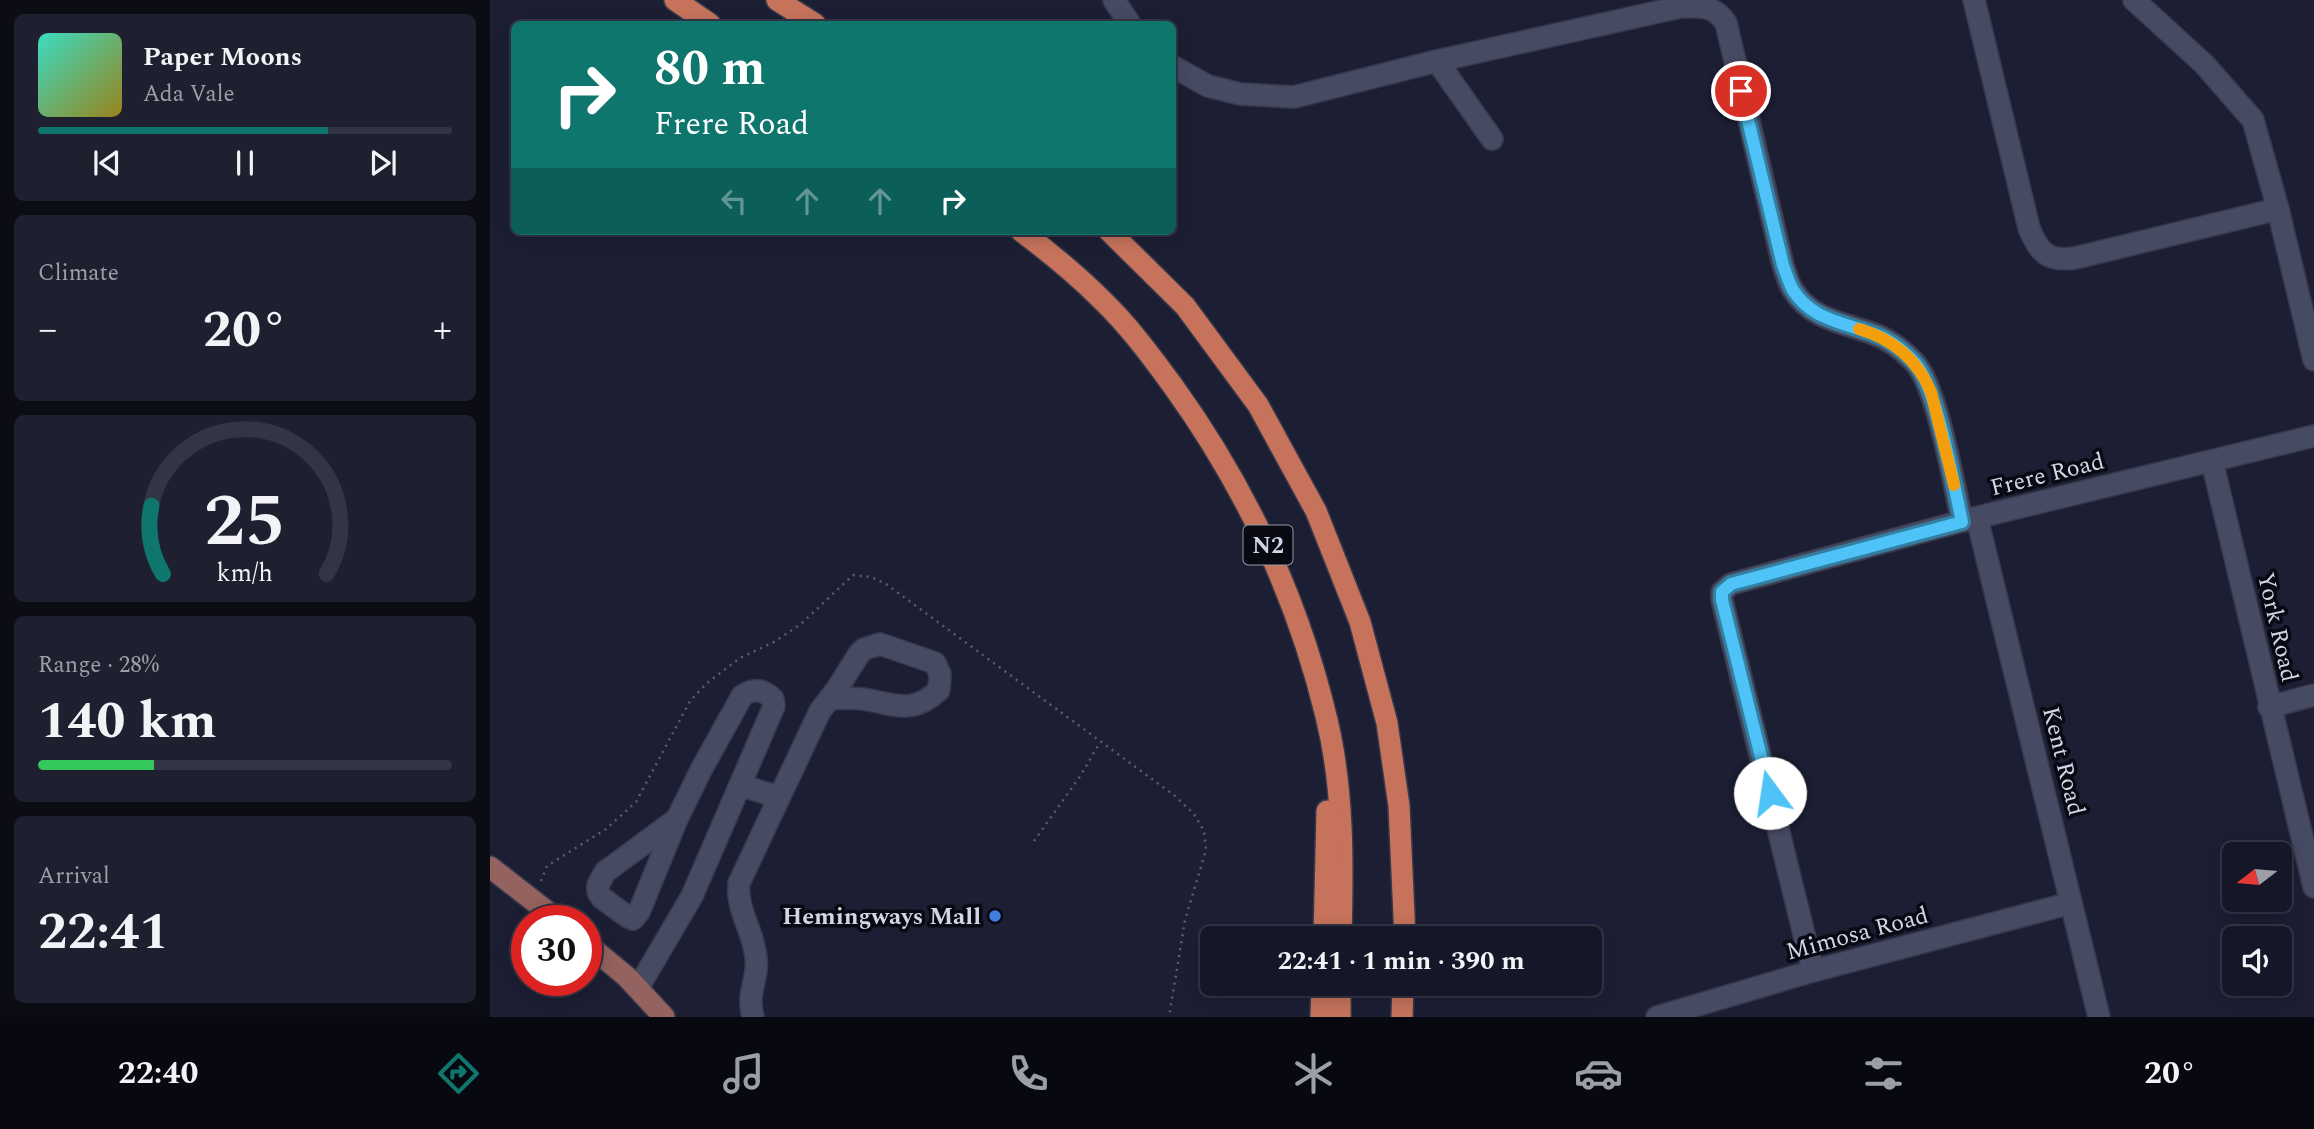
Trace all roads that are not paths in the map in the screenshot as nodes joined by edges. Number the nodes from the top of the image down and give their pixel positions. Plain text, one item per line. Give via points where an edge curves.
1 (675, 0) edge
2 (777, 0) edge
3 (1114, 0) edge
4 (1973, 0) edge
5 (2134, 0) edge
6 (705, 21) edge
7 (810, 21) edge
8 (1128, 21) edge
9 (1437, 61) junction
10 (1176, 68) edge
11 (1492, 139) dead end
12 (2278, 209) junction
13 (1026, 235) edge
14 (1113, 235) edge
15 (2314, 360) edge
16 (2314, 436) edge
17 (2212, 461) junction
18 (1970, 520) junction
19 (2314, 695) edge
20 (829, 699) junction
21 (2269, 707) junction
22 (1326, 717) junction
23 (740, 785) junction
24 (778, 797) junction
25 (677, 819) junction
26 (490, 867) edge
27 (2314, 887) edge
28 (2071, 903) junction
29 (538, 905) edge
30 (1324, 926) edge
31 (1342, 926) edge
32 (1404, 926) edge
33 (602, 957) edge
34 (1813, 971) junction
35 (639, 988) junction
36 (1322, 996) edge
37 (1340, 996) edge
38 (1403, 996) edge
39 (664, 1017) edge
40 (752, 1017) edge
41 (1321, 1017) edge
42 (1340, 1017) edge
43 (1402, 1017) edge
44 (1657, 1017) edge
45 (2099, 1017) edge

1 - 6 highway
2 - 7 highway
3 - 8 street
4 - 12 street via 2029,228 2051,258 2075,258
5 - 12 street via 2205,65 2253,120
9 - 10 street via 1294,97 1219,89
9 - 11 street
9 - 18 street, Kent Road via 1680,7 1702,6 1721,15 1792,289 1821,317 1874,333 1916,364 1931,392
12 - 15 street
13 - 22 highway, N2 via 1103,301 1143,345 1228,470 1268,544
14 - 32 highway, N2 via 1185,306 1258,405 1316,511 1360,622 1387,723 1399,806
16 - 17 street, Frere Road
17 - 18 street, Frere Road
17 - 21 street, York Road
18 - 28 street, Kent Road
18 - 34 street, Frere Road via 1731,584 1722,592
19 - 21 street
20 - 20 street via 859,654 871,646 880,644 921,656 939,668 939,690 907,707 855,698
20 - 24 street
21 - 27 street, York Road
22 - 30 highway
22 - 31 highway, N2 via 1343,859
23 - 24 street
23 - 25 street via 774,706 773,699 760,690 742,696
23 - 35 street via 692,896
24 - 40 street via 739,883 740,910 756,956 750,994
25 - 25 street via 639,912 633,919 628,917 602,898 600,879
26 - 29 main road
28 - 34 street, Mimosa Road
28 - 45 street, Kent Road
33 - 35 main road
34 - 44 street, Mimosa Road
35 - 39 main road
36 - 41 highway
37 - 42 highway
38 - 43 highway

